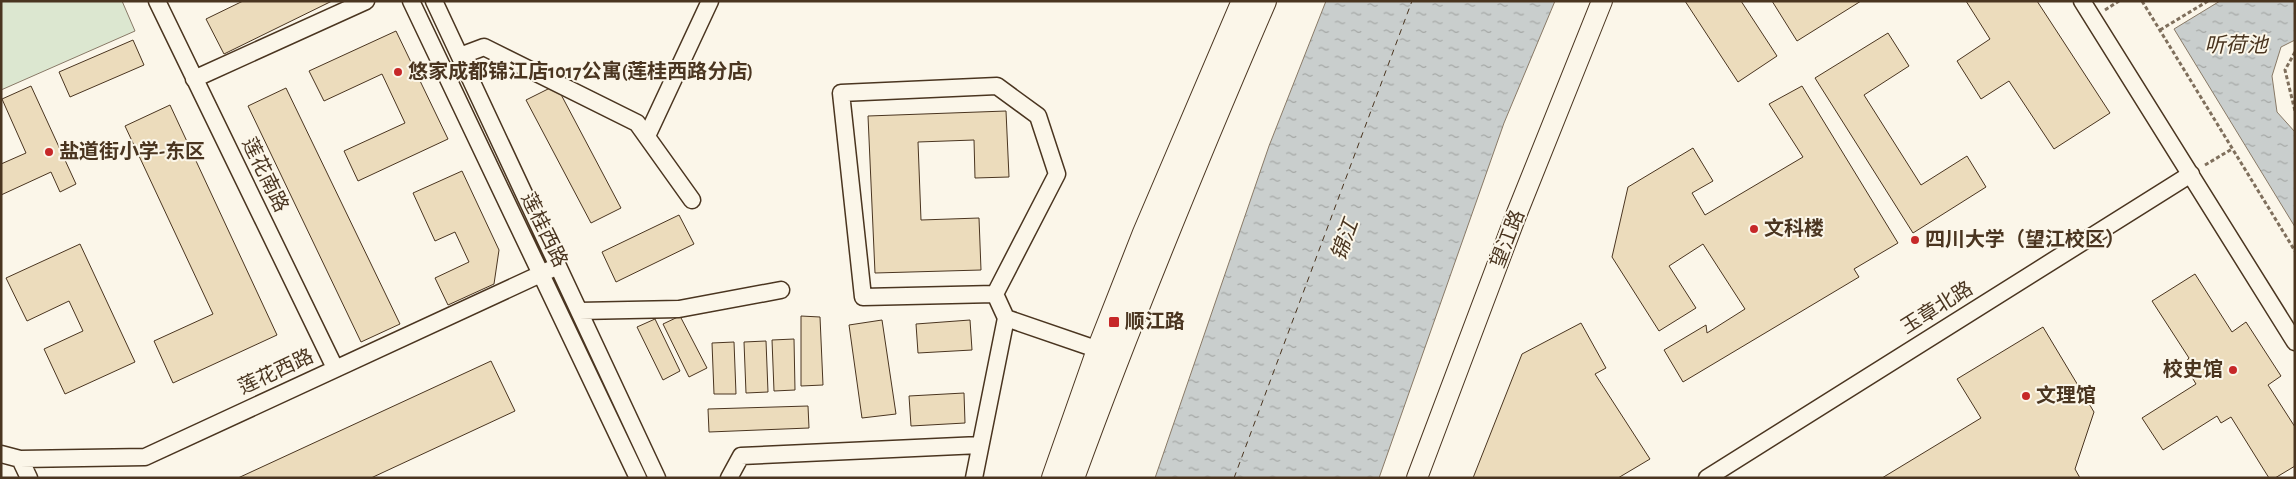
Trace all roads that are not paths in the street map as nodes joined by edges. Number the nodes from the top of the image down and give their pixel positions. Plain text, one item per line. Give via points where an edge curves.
1 (157, 1) edge
2 (366, 1) edge
3 (411, 1) edge
4 (434, 1) edge
5 (710, 1) edge
6 (1244, 1) edge
7 (1264, 1) edge
8 (1602, 1) edge
9 (2082, 1) edge
10 (460, 56) junction
11 (194, 79) junction
12 (647, 136) junction
13 (2191, 174) junction
14 (692, 200) dead end
15 (558, 266) junction
16 (541, 273) junction
17 (781, 290) dead end
18 (995, 294) junction
19 (579, 311) junction
20 (1006, 318) junction
21 (2295, 342) edge
22 (1099, 350) junction
23 (334, 368) junction
24 (980, 445) junction
25 (1, 454) edge
26 (20, 459) junction
27 (1716, 475) edge
28 (28, 478) edge
29 (638, 478) edge
30 (657, 478) edge
31 (729, 478) edge
32 (974, 478) edge
33 (1054, 478) edge
34 (1072, 478) edge
35 (1418, 478) edge

1 - 11 street, 莲花南路
2 - 11 street
3 - 16 street, 莲桂西路
4 - 10 street, 莲桂西路
5 - 12 street
6 - 22 main road
7 - 34 main road via 1161,244
8 - 35 street, 望江路 via 1515,218
9 - 13 street
10 - 12 street via 484,47 637,123
10 - 15 street, 莲桂西路
11 - 23 street, 莲花南路
12 - 14 street
13 - 21 street
13 - 27 street, 玉章北路
15 - 16 street, 莲花西路
15 - 19 street, 莲桂西路
16 - 23 street, 莲花西路
16 - 29 street, 莲桂西路
17 - 19 street via 679,309
18 - 18 street via 863,296 841,93 997,86 1038,116 1057,174
18 - 20 street
19 - 30 street, 莲桂西路
20 - 22 street
20 - 24 street
22 - 33 main road
23 - 26 street, 莲花西路 via 145,457
24 - 31 street via 742,456
24 - 32 street
25 - 26 street, 莲花西路
26 - 28 street

